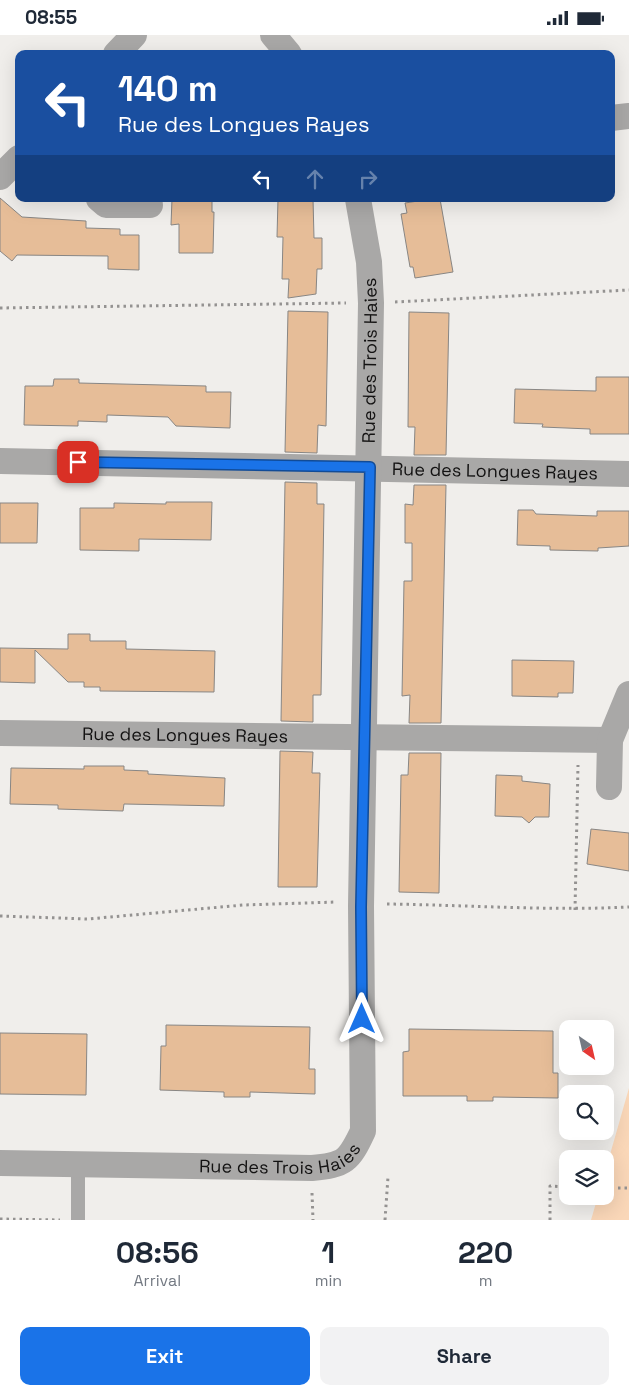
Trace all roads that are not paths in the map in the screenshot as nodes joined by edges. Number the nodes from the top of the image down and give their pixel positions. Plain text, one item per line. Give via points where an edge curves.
1 (134, 35) edge
2 (273, 35) edge
3 (120, 50) edge
4 (286, 50) edge
5 (629, 116) edge
6 (615, 118) edge
7 (15, 162) edge
8 (0, 177) edge
9 (102, 202) edge
10 (359, 202) edge
11 (150, 205) dead end
12 (0, 461) edge
13 (370, 467) junction
14 (629, 474) edge
15 (629, 694) edge
16 (0, 733) edge
17 (365, 737) junction
18 (610, 740) junction
19 (609, 787) dead end
20 (0, 1163) edge
21 (78, 1165) junction
22 (78, 1220) edge

1 - 3 street
2 - 4 street
5 - 6 street
7 - 8 street
9 - 11 street via 106,205
10 - 13 street, Rue des Trois Haies via 369,262 371,303
12 - 13 street, Rue des Longues Rayes
13 - 14 street, Rue des Longues Rayes
13 - 17 street, Rue des Trois Haies
15 - 18 street
16 - 17 street, Rue des Longues Rayes
17 - 18 street, Rue des Longues Rayes
17 - 21 street, Rue des Trois Haies via 361,907 363,1131 353,1153 337,1166 312,1168
18 - 19 street
20 - 21 street, Rue des Trois Haies
21 - 22 lane

